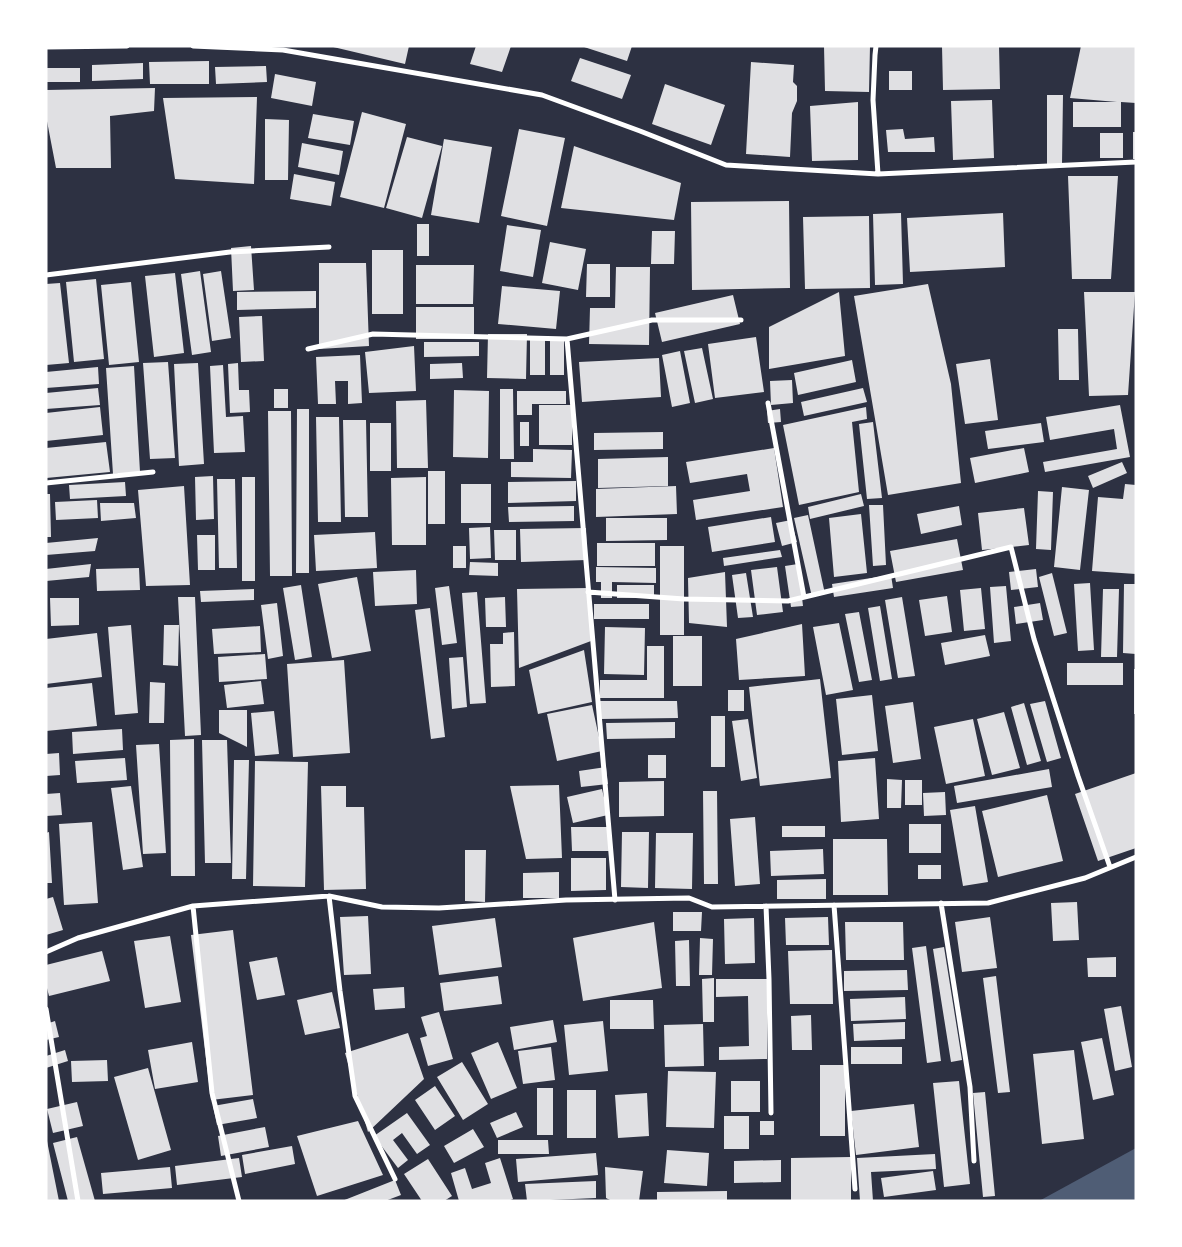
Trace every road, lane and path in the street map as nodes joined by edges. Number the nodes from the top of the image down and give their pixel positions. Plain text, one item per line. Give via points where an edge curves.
1 (127, 46) edge
2 (193, 46) edge
3 (876, 46) edge
4 (46, 47) edge
5 (1136, 162) edge
6 (878, 174) junction
7 (330, 247) dead end
8 (46, 275) edge
9 (741, 320) dead end
10 (567, 339) junction
11 (308, 349) dead end
12 (768, 403) dead end
13 (153, 472) dead end
14 (46, 483) edge
15 (588, 592) junction
16 (804, 597) junction
17 (1136, 857) edge
18 (1110, 867) junction
19 (329, 896) junction
20 (615, 900) junction
21 (941, 903) junction
22 (834, 905) junction
23 (193, 906) junction
24 (766, 906) junction
25 (46, 952) edge
26 (46, 1009) edge
27 (772, 1113) dead end
28 (974, 1161) dead end
29 (395, 1179) dead end
30 (855, 1189) dead end
31 (78, 1201) edge
32 (239, 1201) edge

1 - 4 street
2 - 6 street via 283,50 542,94 726,165
3 - 6 street via 873,100
5 - 6 street
7 - 8 street via 230,252
9 - 10 street via 652,320
10 - 11 street via 374,334
10 - 15 street
12 - 16 street
13 - 14 street
15 - 16 street via 684,599 788,601
15 - 20 street
16 - 18 street via 1011,547 1034,640
17 - 18 street
18 - 21 street via 1085,878 988,903
19 - 20 street via 382,907 439,908
19 - 23 street
19 - 29 street via 355,1096
20 - 24 street via 689,898 712,907
21 - 22 street
21 - 28 street via 970,1087
22 - 24 street
22 - 30 street
23 - 25 street via 78,938
23 - 32 street via 212,1093
24 - 27 street
26 - 31 street

